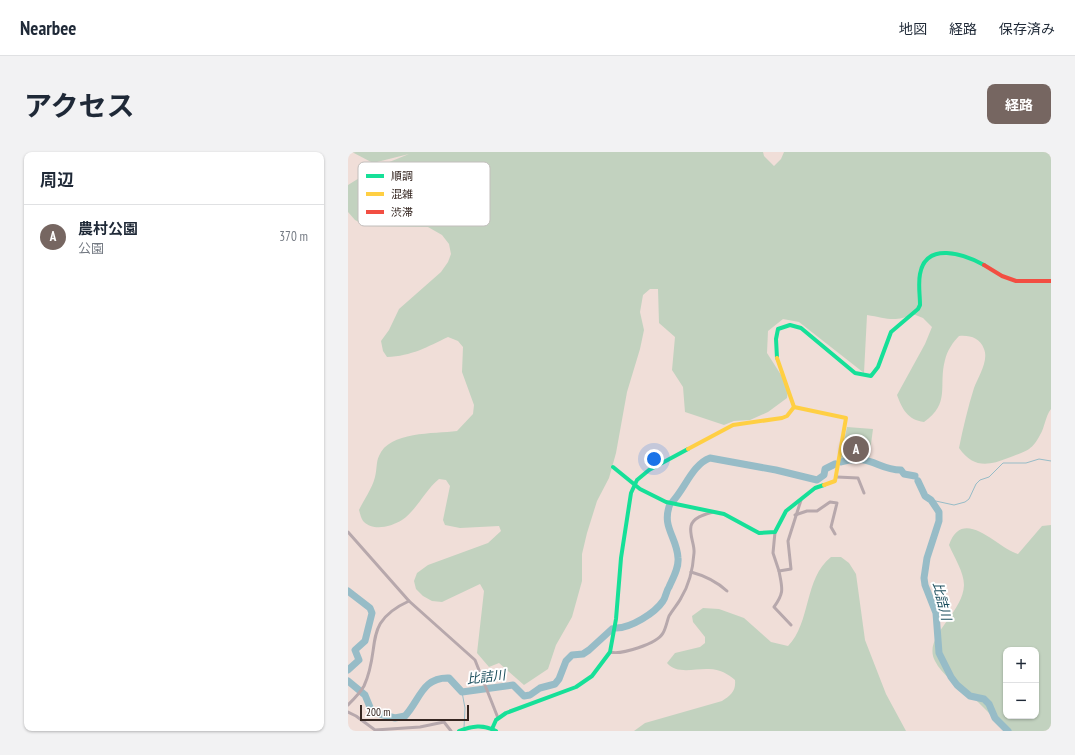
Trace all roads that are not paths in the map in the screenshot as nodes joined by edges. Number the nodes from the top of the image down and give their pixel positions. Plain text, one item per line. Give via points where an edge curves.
1 (1051, 281) edge
2 (794, 407) junction
3 (613, 467) dead end
4 (837, 477) junction
5 (635, 485) junction
6 (864, 493) dead end
7 (801, 500) junction
8 (713, 512) junction
9 (795, 516) junction
10 (348, 532) edge
11 (775, 532) junction
12 (835, 534) dead end
13 (779, 570) junction
14 (692, 572) junction
15 (727, 592) dead end
16 (409, 601) junction
17 (791, 625) dead end
18 (610, 652) junction
19 (348, 705) edge
20 (348, 712) edge
21 (498, 718) junction
22 (494, 730) edge
23 (451, 731) edge
24 (459, 731) edge

1 - 2 street via 1022,283 1009,280 973,260 952,252 930,256 921,270 918,310 895,325 888,336 882,358 871,376 855,373 801,328 786,325 778,329 774,344 781,373
2 - 4 street via 846,418 840,442
2 - 5 street via 782,418 733,425 721,430 648,470
3 - 5 street
4 - 6 street via 858,478
4 - 7 street via 834,481 815,488
5 - 8 street via 666,502
5 - 18 street via 631,493 621,558 616,619
7 - 9 street
7 - 11 street via 786,511
8 - 11 street via 724,514 759,532
8 - 14 street via 693,520 691,526 695,552
9 - 12 street via 807,511 817,511 830,502 838,503 831,527
9 - 13 street via 788,541 791,569
10 - 16 street
11 - 13 street via 773,553
13 - 17 street via 783,591 774,608
14 - 15 street via 718,583
14 - 18 street via 664,632 656,641 618,654
16 - 19 street via 390,612 378,627 364,685
16 - 21 street via 476,660
18 - 21 street via 592,676 576,687
20 - 23 street via 375,730 420,727 444,722
21 - 22 street
22 - 24 street via 475,726

